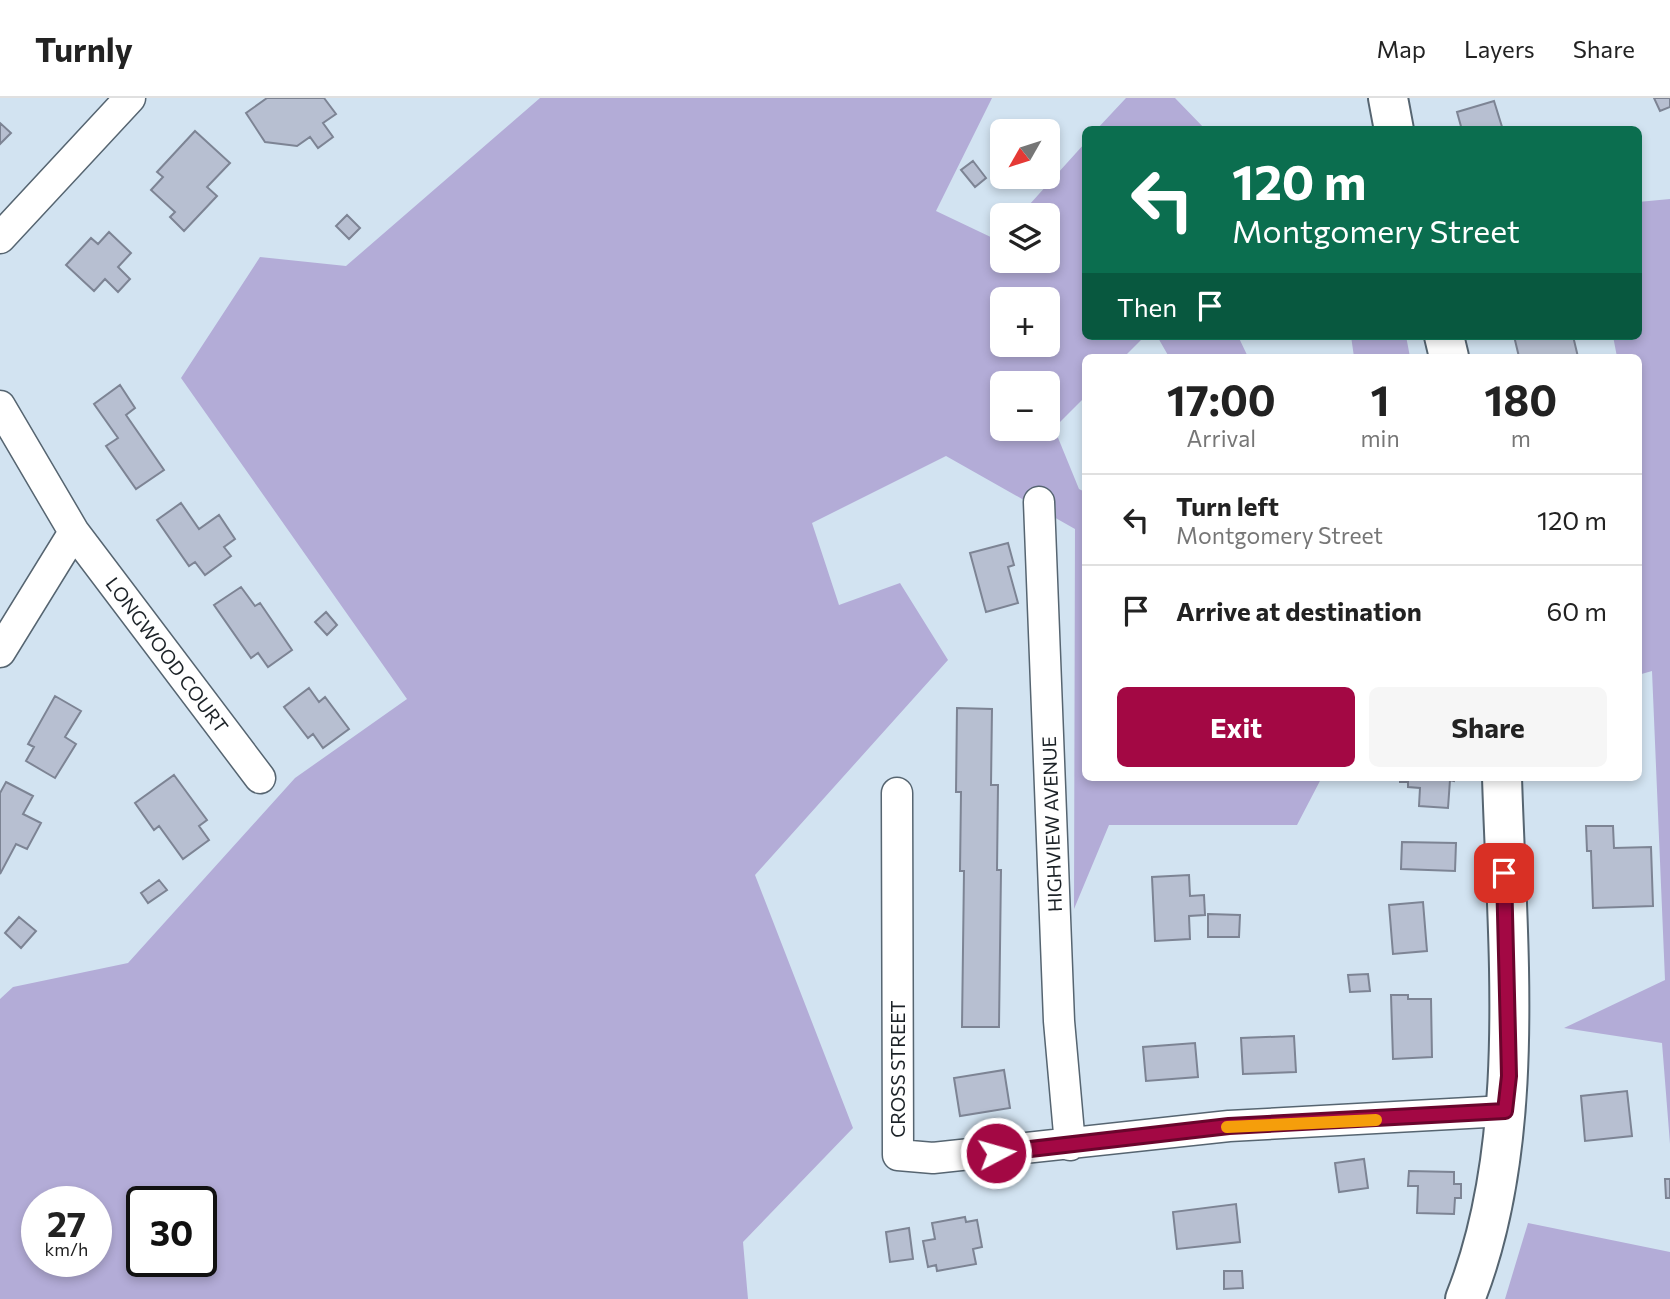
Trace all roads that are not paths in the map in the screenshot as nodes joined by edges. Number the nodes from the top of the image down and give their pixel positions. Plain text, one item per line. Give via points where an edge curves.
1 (130, 98) edge
2 (1388, 98) edge
3 (1393, 126) edge
4 (0, 238) edge
5 (0, 406) edge
6 (1039, 502) dead end
7 (74, 532) junction
8 (0, 652) edge
9 (260, 778) dead end
10 (1502, 781) edge
11 (897, 793) dead end
12 (1505, 1111) junction
13 (1070, 1145) junction
14 (1465, 1299) edge

1 - 4 street
2 - 3 main road
5 - 7 street, LONGWOOD COURT
6 - 13 street, HIGHVIEW AVENUE via 1059,1021
7 - 8 street
7 - 9 street, LONGWOOD COURT
10 - 12 main road via 1509,1076
11 - 13 street, CROSS STREET via 898,1155 933,1158
12 - 13 street, CROSS STREET via 1229,1126
12 - 14 main road via 1488,1230

